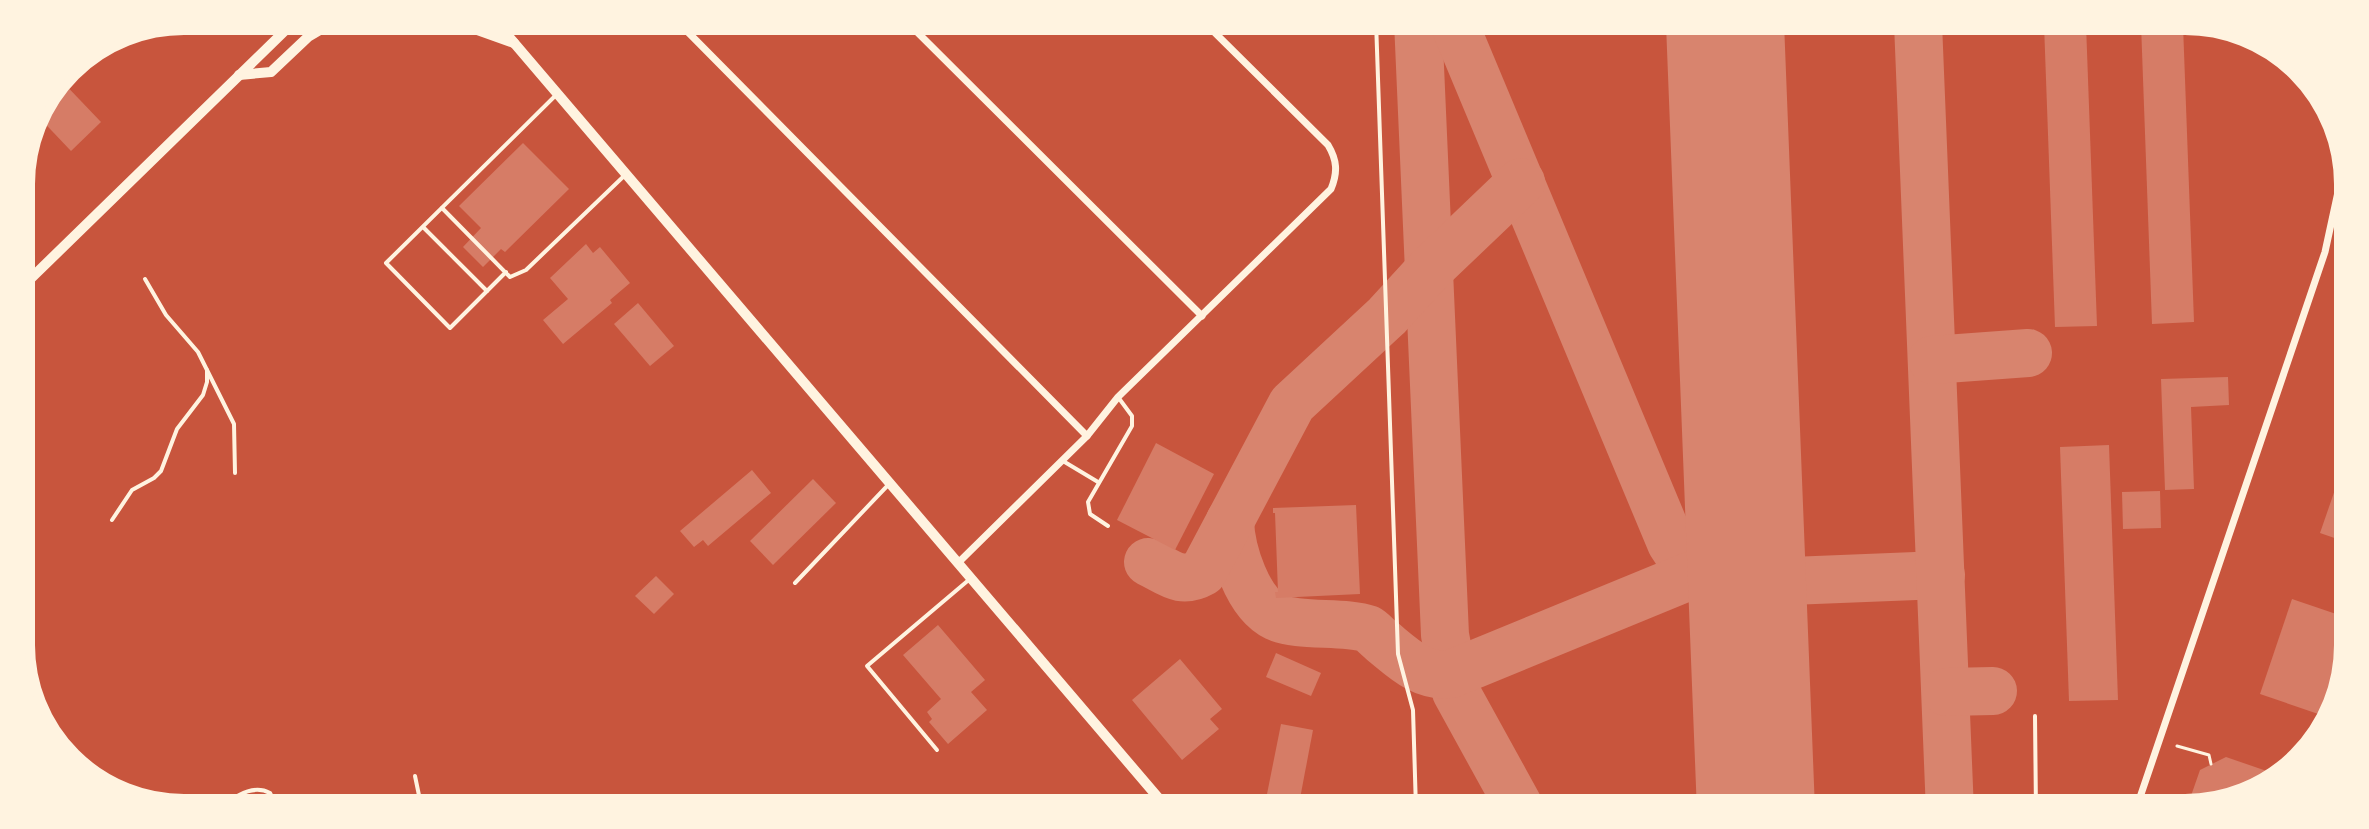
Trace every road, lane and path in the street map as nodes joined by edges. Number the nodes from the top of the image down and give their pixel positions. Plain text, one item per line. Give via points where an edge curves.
1 (286, 30) edge
2 (320, 30) edge
3 (478, 30) edge
4 (504, 30) edge
5 (686, 30) edge
6 (915, 30) edge
7 (1212, 30) edge
8 (1376, 30) edge
9 (515, 43) junction
10 (239, 75) junction
11 (557, 94) junction
12 (626, 175) junction
13 (2339, 176) edge
14 (442, 208) junction
15 (423, 227) junction
16 (506, 272) junction
17 (30, 279) edge
18 (145, 279) dead end
19 (487, 291) junction
20 (1202, 316) junction
21 (207, 370) junction
22 (1118, 397) junction
23 (1087, 436) junction
24 (1063, 461) junction
25 (235, 473) dead end
26 (1098, 482) junction
27 (890, 483) junction
28 (112, 520) dead end
29 (1108, 526) dead end
30 (958, 563) junction
31 (971, 578) junction
32 (795, 583) dead end
33 (2035, 716) dead end
34 (2177, 746) dead end
35 (937, 750) dead end
36 (2211, 764) dead end
37 (415, 776) dead end
38 (233, 799) edge
39 (273, 799) edge
40 (420, 799) edge
41 (1159, 799) edge
42 (1416, 799) edge
43 (2036, 799) edge
44 (2139, 799) edge

1 - 10 main road
2 - 10 main road via 271,72
3 - 9 main road
4 - 9 main road
5 - 23 street
6 - 20 street
7 - 20 street via 1328,145 1337,168 1331,189
8 - 42 lane via 1398,654 1413,710
9 - 11 main road
10 - 17 main road
11 - 12 main road
11 - 14 lane
12 - 16 lane via 526,270 510,277
12 - 27 main road
13 - 44 street via 2325,252
14 - 15 lane
14 - 16 lane
15 - 19 lane
15 - 19 lane via 386,263 450,328
16 - 19 lane
18 - 21 lane
20 - 22 street
21 - 25 lane via 234,424
21 - 28 lane via 203,395 177,429 161,471 132,490
22 - 23 street
22 - 26 lane via 1132,416 1132,426
23 - 24 street
24 - 26 lane
24 - 30 street
26 - 29 lane via 1088,509
27 - 30 main road
27 - 32 lane
30 - 31 main road
31 - 35 lane via 867,666
31 - 41 main road
33 - 43 lane
34 - 36 path via 2209,755
37 - 40 lane
38 - 39 lane via 257,789

